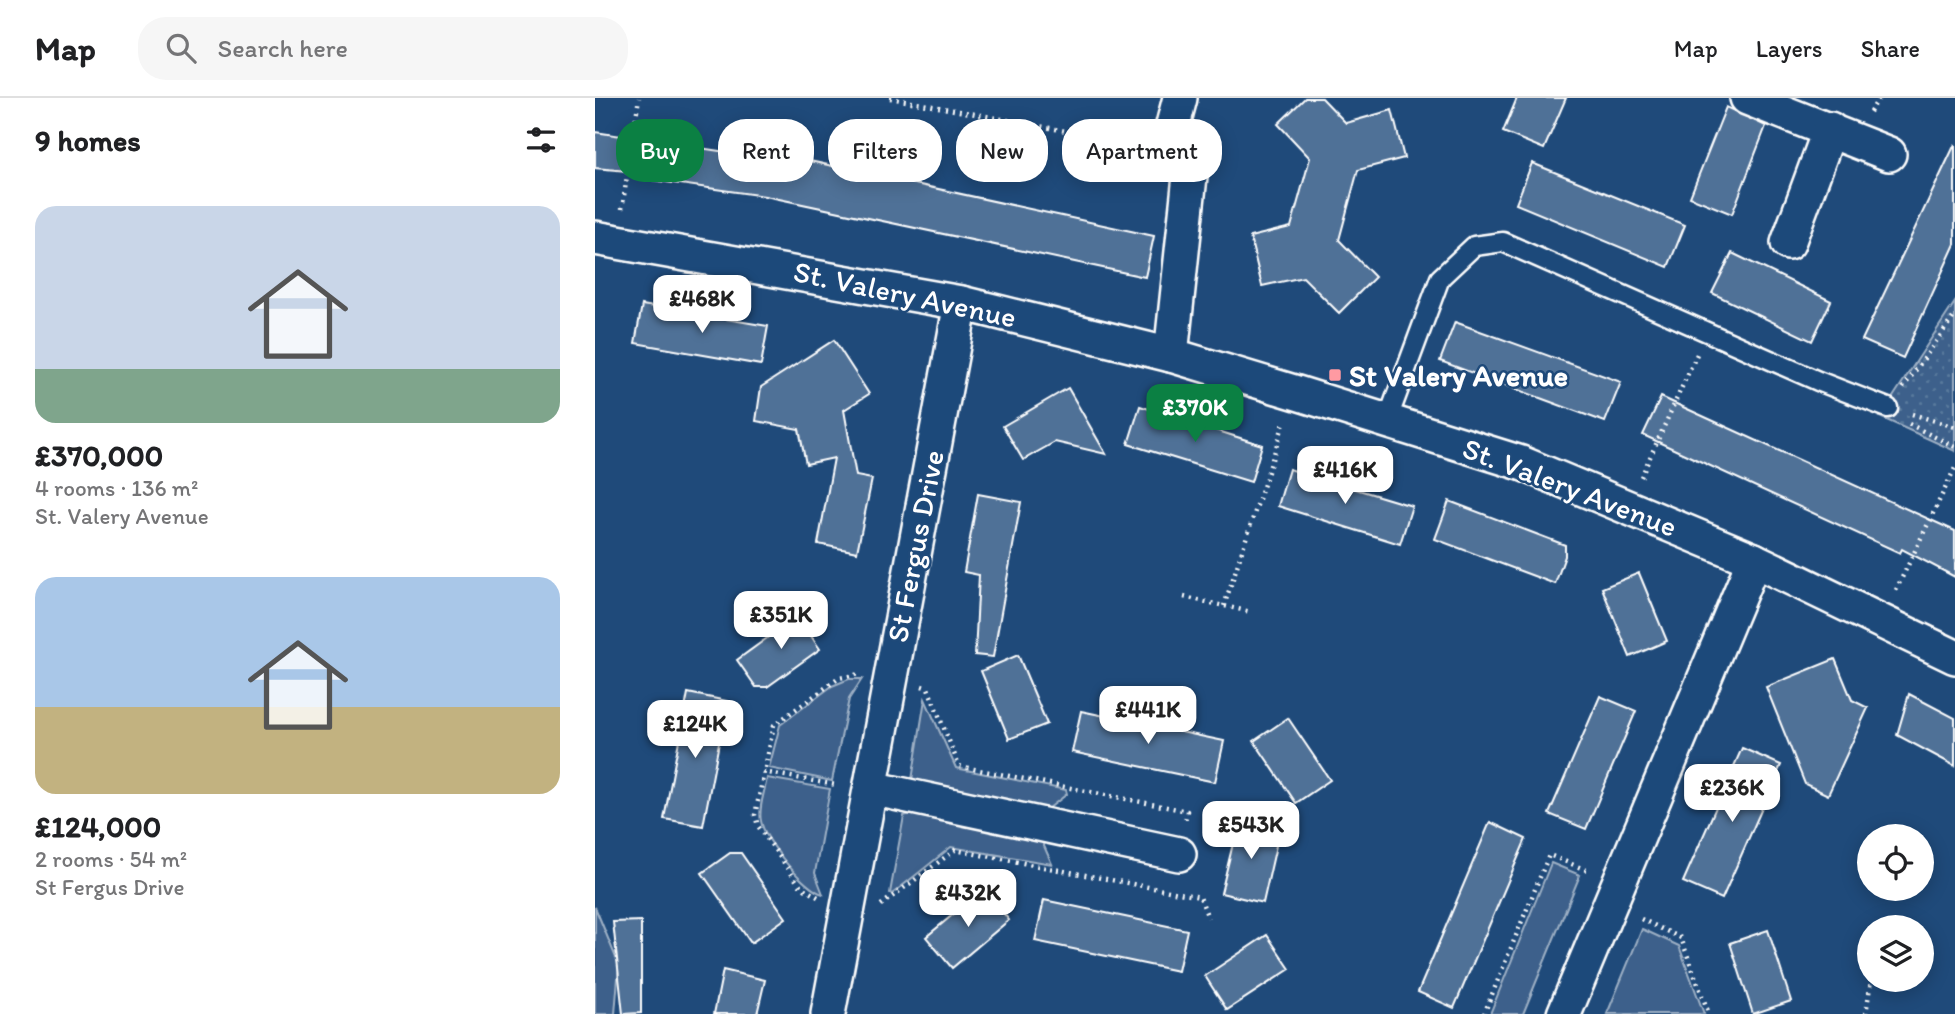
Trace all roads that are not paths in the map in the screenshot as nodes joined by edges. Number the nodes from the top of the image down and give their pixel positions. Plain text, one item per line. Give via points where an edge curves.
1 (1747, 98) edge
2 (1176, 112) edge
3 (1830, 130) junction
4 (1889, 154) dead end
5 (606, 240) edge
6 (1788, 243) dead end
7 (961, 303) junction
8 (1171, 355) junction
9 (1888, 408) road end
10 (1387, 421) junction
11 (1754, 560) junction
12 (1955, 657) edge
13 (871, 788) junction
14 (1179, 854) dead end
15 (828, 1014) edge
16 (1564, 1014) edge

1 - 3 street
2 - 8 street via 1190,176
3 - 4 street
3 - 6 street
5 - 7 street, St. Valery Avenue
7 - 8 street, St. Valery Avenue
7 - 13 street, St Fergus Drive
8 - 10 street, St. Valery Avenue
9 - 10 lane via 1503,242 1474,246 1440,278
10 - 11 street, St. Valery Avenue via 1521,463
11 - 12 street, St. Valery Avenue
11 - 16 street
13 - 14 street
13 - 15 street, St Fergus Drive

